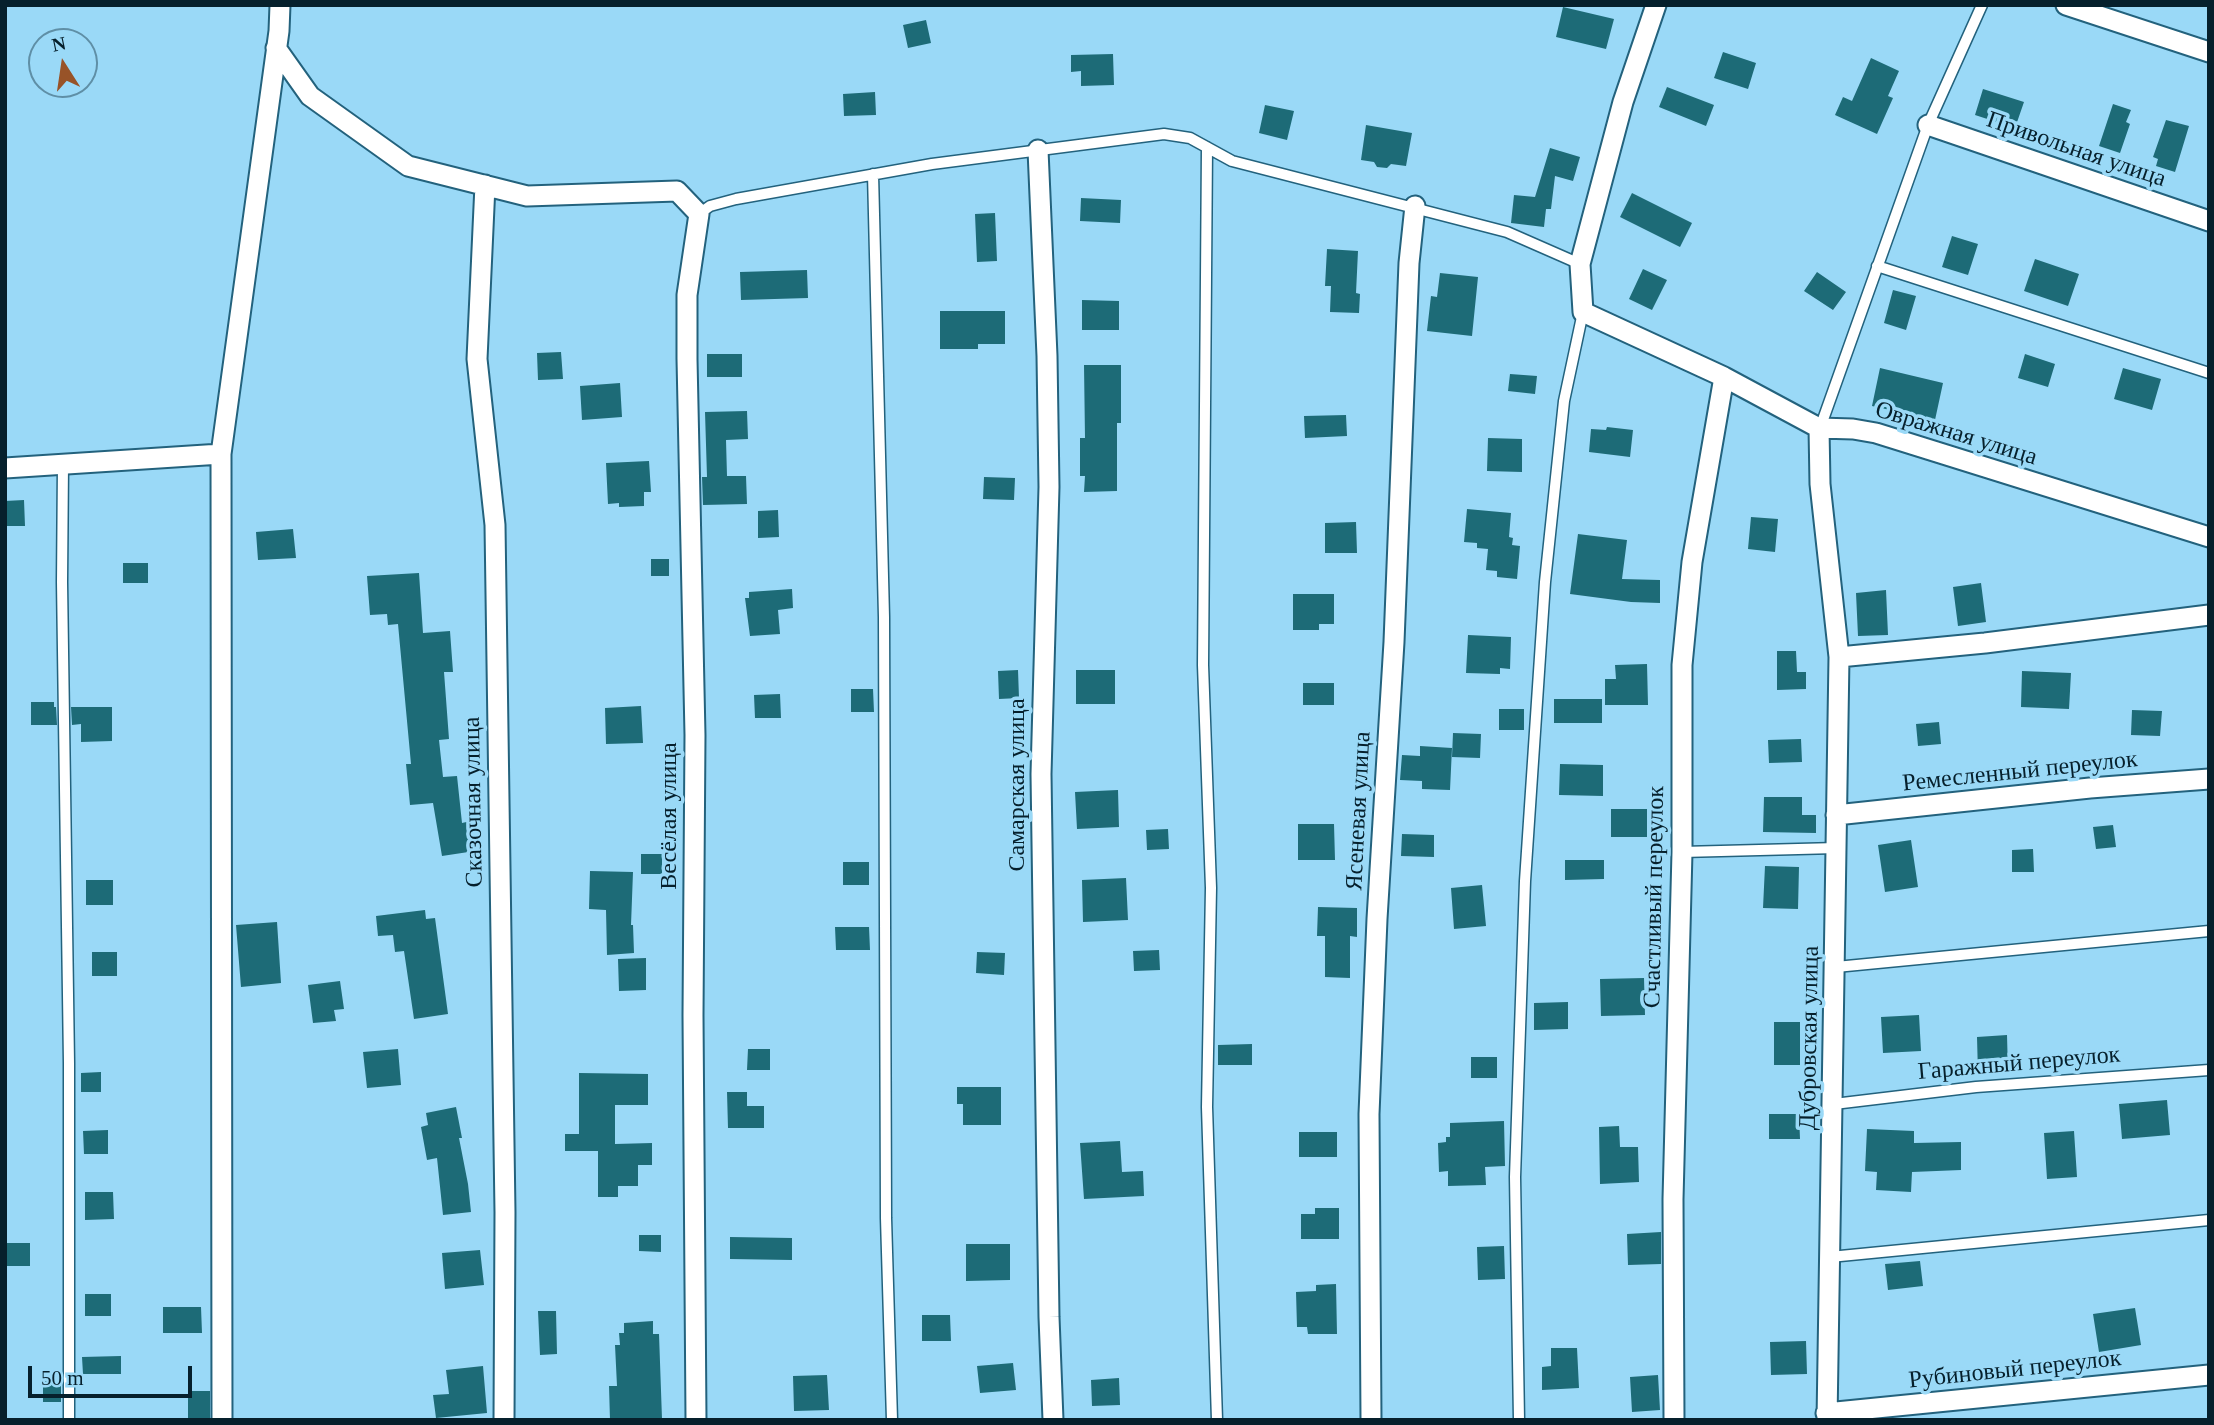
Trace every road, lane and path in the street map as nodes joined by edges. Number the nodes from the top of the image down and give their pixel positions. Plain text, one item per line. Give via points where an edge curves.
1 (280, 5) edge
2 (1656, 5) edge
3 (1982, 5) edge
4 (2066, 5) edge
5 (276, 48) junction
6 (2209, 52) edge
7 (1928, 125) junction
8 (1207, 147) junction
9 (1038, 150) junction
10 (873, 174) junction
11 (485, 185) junction
12 (1415, 206) junction
13 (699, 214) junction
14 (2209, 221) edge
15 (1580, 264) junction
16 (1877, 266) junction
17 (1583, 312) junction
18 (2209, 373) edge
19 (1724, 377) junction
20 (1819, 428) junction
21 (221, 454) junction
22 (63, 464) junction
23 (5, 468) edge
24 (2209, 537) edge
25 (2209, 615) edge
26 (1839, 657) junction
27 (2209, 779) edge
28 (1836, 815) junction
29 (1837, 848) junction
30 (1682, 852) junction
31 (2209, 931) edge
32 (1836, 967) junction
33 (2209, 1070) edge
34 (1834, 1104) junction
35 (2209, 1220) edge
36 (1830, 1256) junction
37 (2209, 1375) edge
38 (1827, 1416) edge
39 (69, 1420) edge
40 (222, 1420) edge
41 (504, 1420) edge
42 (696, 1420) edge
43 (892, 1420) edge
44 (1053, 1420) edge
45 (1217, 1420) edge
46 (1371, 1420) edge
47 (1519, 1420) edge
48 (1674, 1420) edge

1 - 5 street
2 - 15 street via 1623,102
3 - 7 lane
4 - 6 street
5 - 11 street via 310,96 408,166
5 - 21 street
7 - 14 street, Привольная улица
7 - 16 lane
8 - 9 lane via 1191,138 1164,134
8 - 12 lane via 1232,161
8 - 45 lane via 1203,664 1211,888 1207,1107
9 - 10 lane
9 - 44 street, Самарская улица via 1049,487 1041,774
10 - 13 lane via 736,199
10 - 43 lane via 884,617 886,1217
11 - 13 street via 527,196 677,191
11 - 41 street, Сказочная улица via 478,359 495,524
12 - 15 lane via 1507,232
12 - 46 street, Ясеневая улица via 1377,919 1370,1114
13 - 42 street, Весёлая улица via 687,295 695,735
15 - 17 street
16 - 18 lane
16 - 20 lane
17 - 19 street, Овражная улица
17 - 47 lane via 1564,401 1545,582 1525,881 1515,1177
19 - 20 street, Овражная улица
19 - 30 street, Счастливый переулок via 1692,562 1682,665
20 - 24 street, Овражная улица via 1876,433
20 - 26 street, Дубровская улица via 1820,484
21 - 22 street
21 - 40 street
22 - 23 street
22 - 39 lane
25 - 26 street
26 - 28 street, Дубровская улица
27 - 28 street, Ремесленный переулок
28 - 29 street, Дубровская улица
29 - 30 lane
29 - 32 street, Дубровская улица
30 - 48 street, Счастливый переулок via 1673,1199
31 - 32 lane
32 - 34 street, Дубровская улица
33 - 34 lane, Гаражный переулок via 1976,1087
34 - 36 street, Дубровская улица
35 - 36 lane
36 - 38 street, Дубровская улица
37 - 38 street, Рубиновый переулок

